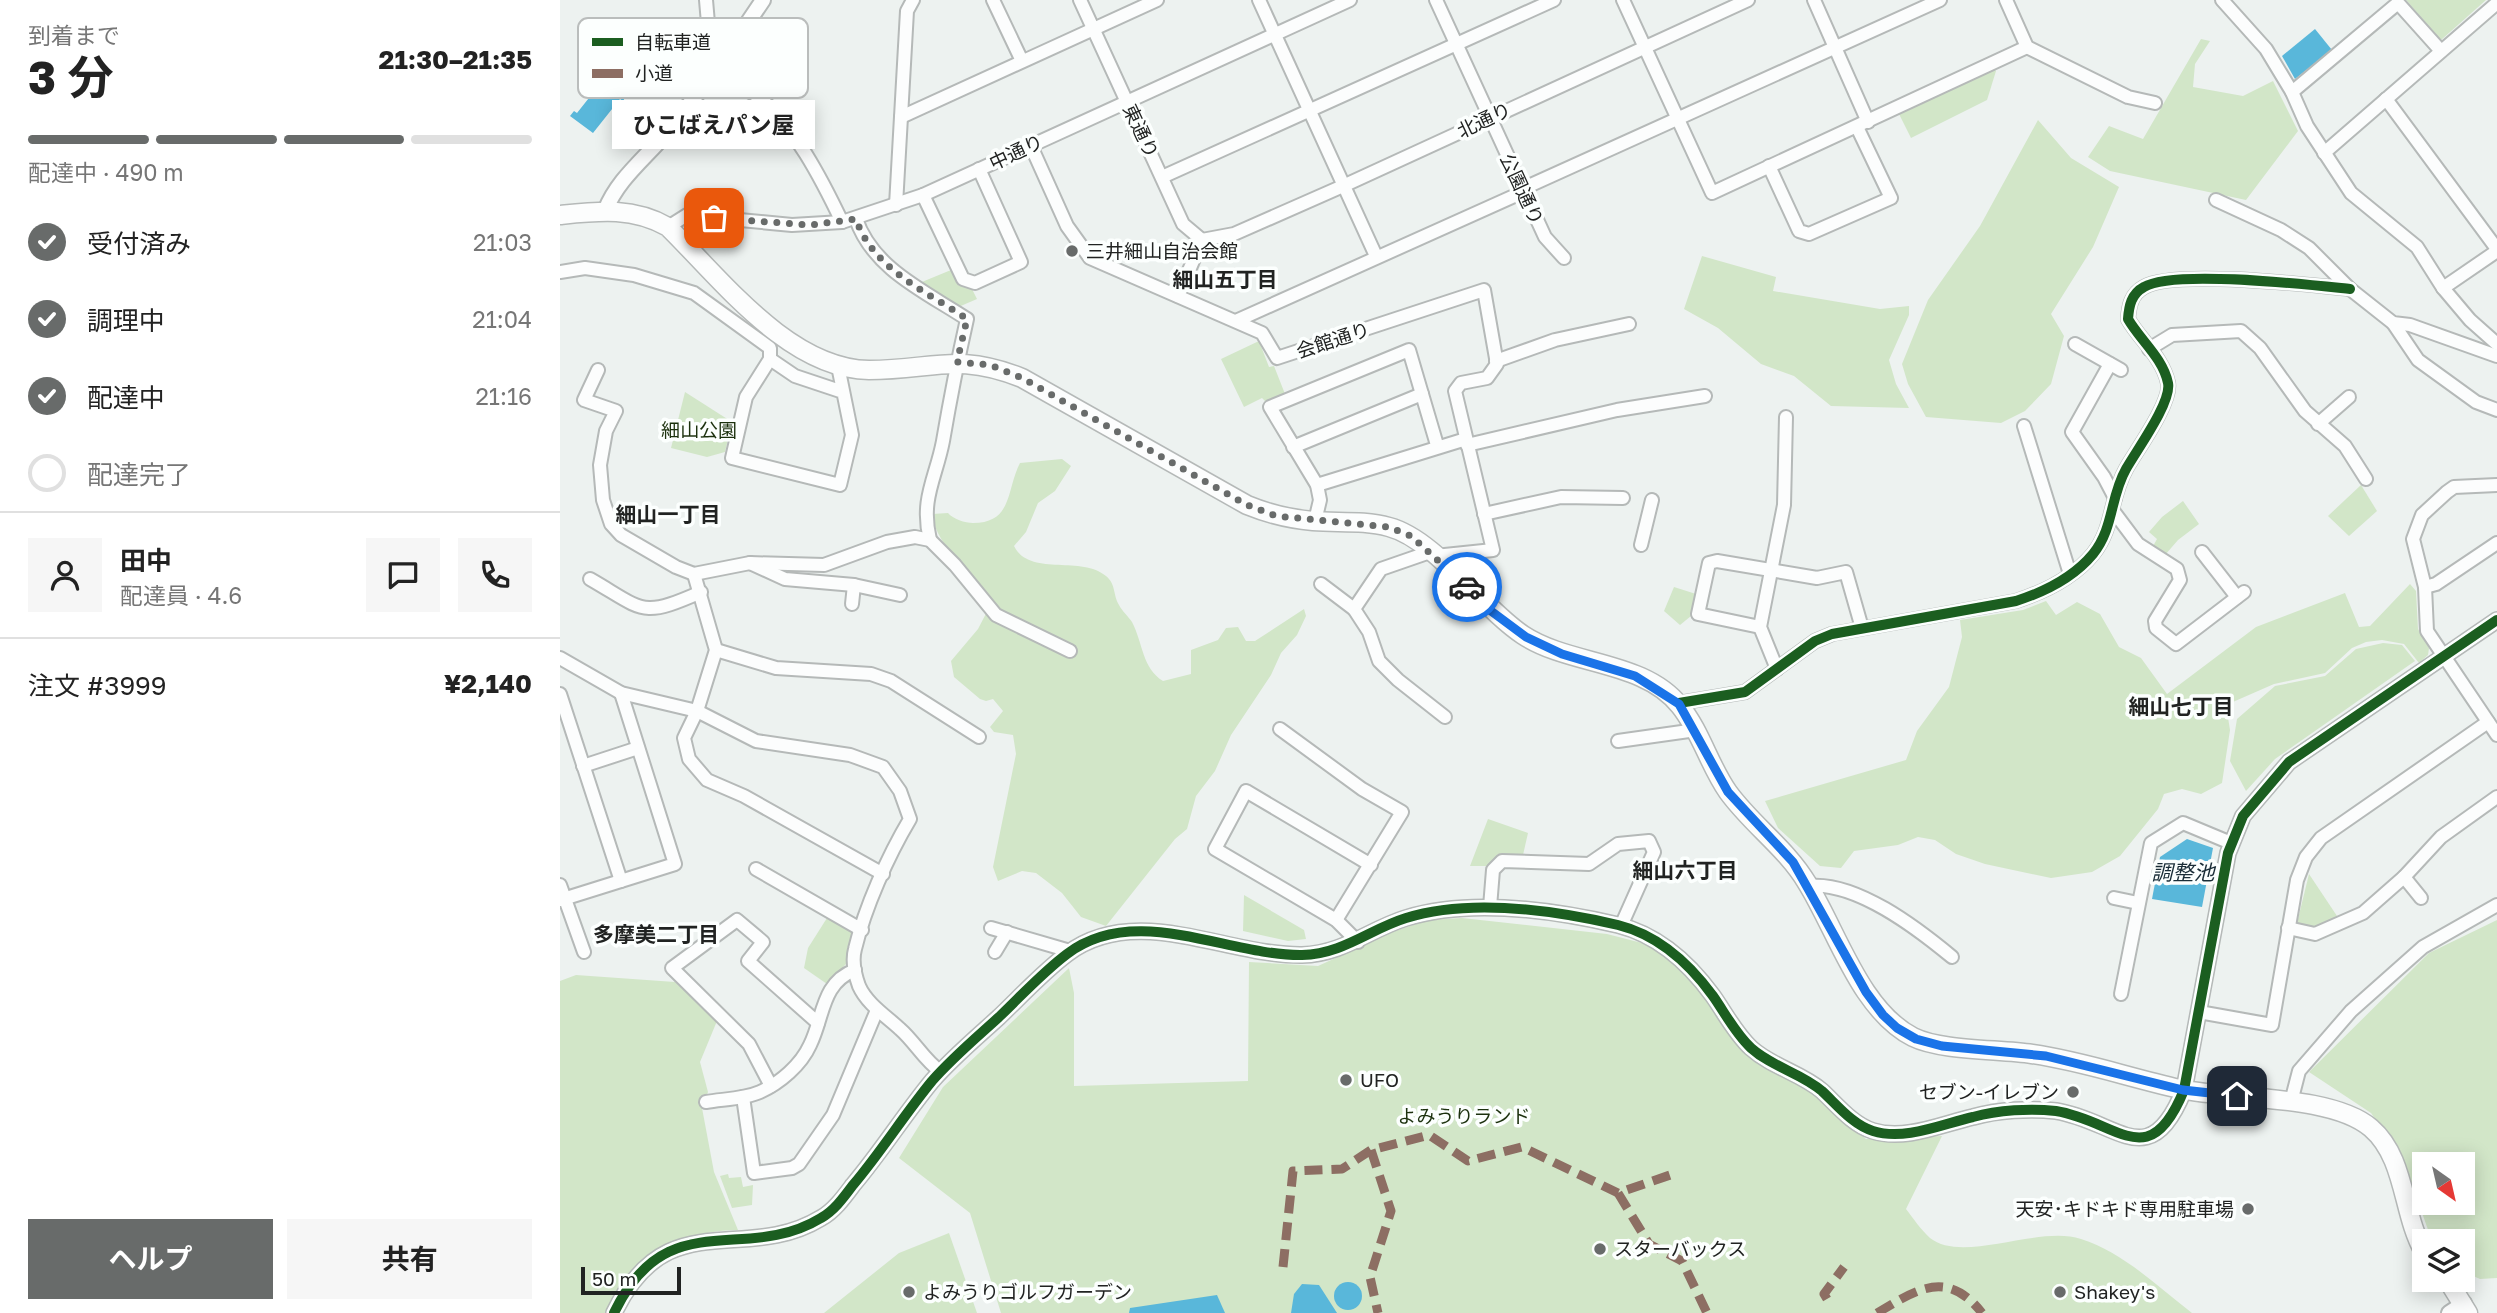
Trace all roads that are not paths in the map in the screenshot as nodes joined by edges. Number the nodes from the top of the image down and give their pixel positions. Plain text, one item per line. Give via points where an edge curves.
1 (706, 0) edge
2 (763, 0) edge
3 (913, 0) edge
4 (993, 0) edge
5 (1080, 0) edge
6 (1157, 0) edge
7 (1259, 0) edge
8 (1350, 0) edge
9 (1436, 0) edge
10 (1554, 0) edge
11 (1623, 0) edge
12 (1748, 0) edge
13 (1814, 0) edge
14 (1940, 0) edge
15 (2006, 0) edge
16 (2222, 0) edge
17 (2497, 3) edge
18 (708, 18) edge
19 (751, 18) edge
20 (1093, 29) junction
21 (1274, 34) junction
22 (1456, 45) junction
23 (1645, 47) junction
24 (2027, 47) junction
25 (1835, 48) junction
26 (2441, 51) junction
27 (1022, 61) junction
28 (2292, 92) junction
29 (694, 98) edge
30 (759, 98) edge
31 (2386, 99) junction
32 (1126, 100) junction
33 (2155, 103) dead end
34 (1310, 111) junction
35 (901, 117) junction
36 (1489, 118) junction
37 (1678, 120) junction
38 (1862, 124) junction
39 (1031, 146) junction
40 (2324, 153) junction
41 (1769, 166) junction
42 (979, 169) junction
43 (1163, 177) junction
44 (1343, 186) junction
45 (1522, 191) junction
46 (923, 195) junction
47 (2216, 200) dead end
48 (896, 205) junction
49 (605, 211) junction
50 (560, 215) edge
51 (856, 219) junction
52 (842, 222) junction
53 (668, 227) junction
54 (1202, 240) junction
55 (2497, 250) edge
56 (1376, 256) junction
57 (1564, 258) dead end
58 (560, 272) edge
59 (2443, 288) junction
60 (2350, 289) junction
61 (1178, 296) junction
62 (1238, 320) junction
63 (2393, 323) junction
64 (1629, 324) dead end
65 (2075, 344) dead end
66 (2497, 344) edge
67 (2150, 349) junction
68 (2497, 356) edge
69 (770, 359) junction
70 (957, 362) junction
71 (1497, 362) junction
72 (838, 366) junction
73 (598, 370) dead end
74 (843, 393) junction
75 (1422, 394) junction
76 (1705, 396) dead end
77 (2349, 397) dead end
78 (2497, 410) edge
79 (1786, 417) dead end
80 (2318, 424) junction
81 (2024, 426) dead end
82 (1466, 442) junction
83 (1437, 446) junction
84 (1293, 447) junction
85 (2366, 479) dead end
86 (1317, 485) junction
87 (2497, 485) edge
88 (1623, 498) dead end
89 (2115, 498) junction
90 (1652, 500) dead end
91 (2114, 512) junction
92 (1484, 514) junction
93 (1315, 521) junction
94 (930, 540) junction
95 (2497, 543) edge
96 (1641, 545) dead end
97 (2202, 552) dead end
98 (1433, 554) junction
99 (750, 563) junction
100 (1771, 572) junction
101 (694, 574) junction
102 (2070, 574) junction
103 (590, 579) dead end
104 (1321, 584) dead end
105 (854, 585) junction
106 (2425, 587) junction
107 (701, 592) junction
108 (900, 595) dead end
109 (852, 604) dead end
110 (1354, 609) junction
111 (2497, 620) edge
112 (1760, 627) junction
113 (1862, 628) junction
114 (716, 650) junction
115 (1070, 651) dead end
116 (2445, 656) junction
117 (560, 658) edge
118 (1777, 669) junction
119 (621, 693) junction
120 (560, 694) edge
121 (1679, 704) junction
122 (562, 709) edge
123 (697, 711) junction
124 (1445, 717) dead end
125 (2488, 722) junction
126 (1280, 729) dead end
127 (1696, 730) junction
128 (2497, 735) edge
129 (979, 737) dead end
130 (1618, 741) dead end
131 (638, 748) junction
132 (583, 766) junction
133 (2497, 797) edge
134 (2231, 843) junction
135 (1371, 865) junction
136 (756, 869) dead end
137 (883, 874) junction
138 (2404, 877) junction
139 (621, 881) junction
140 (560, 885) edge
141 (1809, 886) junction
142 (2114, 898) dead end
143 (2421, 898) dead end
144 (562, 900) edge
145 (2138, 903) junction
146 (2497, 905) edge
147 (1490, 907) junction
148 (1336, 920) junction
149 (1621, 926) junction
150 (991, 928) dead end
151 (2288, 928) junction
152 (862, 930) junction
153 (1007, 932) junction
154 (1358, 942) junction
155 (1070, 951) junction
156 (584, 952) dead end
157 (995, 952) dead end
158 (1952, 957) dead end
159 (855, 970) junction
160 (2121, 994) dead end
161 (877, 1010) junction
162 (2199, 1012) junction
163 (818, 1023) junction
164 (941, 1072) junction
165 (771, 1086) junction
166 (2183, 1090) junction
167 (743, 1097) junction
168 (706, 1102) dead end
169 (2291, 1102) junction
170 (2412, 1230) edge
171 (2453, 1292) edge
172 (2461, 1310) edge
173 (614, 1313) edge

1 - 18 street
2 - 19 street
3 - 35 street via 907,11
4 - 27 street
5 - 20 street, 東通り
6 - 20 street
7 - 21 street
8 - 21 street, 中通り
9 - 22 street, 公園通り
10 - 22 street
11 - 23 street
12 - 23 street, 北通り
13 - 25 street
14 - 25 street
15 - 24 street
16 - 28 street via 2266,49
17 - 26 street
20 - 27 street
20 - 32 street, 東通り
21 - 32 street, 中通り
21 - 34 street
22 - 34 street
22 - 36 street, 公園通り
23 - 36 street, 北通り
23 - 37 street
24 - 33 street via 2128,97
24 - 38 street
25 - 37 street
25 - 38 street
26 - 28 street via 2398,3
26 - 31 street
27 - 35 street
28 - 40 street
29 - 49 street via 643,161 621,180
30 - 52 street via 828,189
31 - 40 street
31 - 55 street
32 - 39 street, 中通り
32 - 43 street, 東通り
34 - 43 street
34 - 44 street
35 - 48 street
36 - 44 street, 北通り
36 - 45 street, 公園通り
37 - 41 street via 1712,192
37 - 45 street
38 - 41 street
38 - 41 street via 1891,198 1809,234 1800,231
39 - 42 street, 中通り
39 - 61 street, 会館通り via 1067,226 1090,258
40 - 59 street via 2351,193 2417,247
42 - 46 street, 中通り
42 - 46 street via 1021,262 975,284 963,279
43 - 54 street, 東通り via 1183,224
44 - 54 street, 北通り via 1220,237
44 - 56 street
45 - 56 street
45 - 57 street, 公園通り via 1545,237
46 - 48 street, 中通り
47 - 60 street via 2309,248
48 - 51 street, 中通り
49 - 50 main road
49 - 53 main road via 630,212
51 - 52 street, 中通り
51 - 70 street via 862,235 908,284 967,319
52 - 53 street, 中通り via 792,225 688,215
53 - 72 main road via 775,332 794,347
54 - 61 street
55 - 59 street
56 - 62 street
58 - 69 street via 585,268 634,275 694,293 770,348
59 - 66 street
60 - 63 street
60 - 67 street via 2214,279 2147,285 2136,292 2127,319
61 - 62 street, 会館通り
62 - 71 street, 会館通り via 1262,333 1277,358 1484,290
63 - 68 street
63 - 78 street via 2418,360 2476,402
64 - 71 street via 1555,340
65 - 89 street via 2116,367 2072,432
67 - 80 street via 2172,335 2241,331 2260,348
67 - 89 street via 2168,384 2166,399 2123,473
69 - 74 street via 795,376
69 - 74 street via 746,397 732,458 840,485 852,435
70 - 72 main road via 866,370
70 - 93 main road via 990,365 1022,378 1247,505 1276,516
70 - 94 street via 943,442 926,499
71 - 82 street via 1487,378 1461,383 1455,391
72 - 74 street
73 - 101 street via 584,400 615,411 600,465 611,524 621,535
75 - 83 street
75 - 84 street
75 - 84 street via 1409,350 1270,407
76 - 82 street
77 - 80 street
79 - 100 street via 1784,505
80 - 85 street via 2345,446
81 - 102 street
82 - 83 street
82 - 92 street
83 - 86 street
84 - 86 street
86 - 93 street via 1320,500
87 - 106 street via 2454,487 2422,514 2413,539
88 - 92 street via 1561,497
89 - 91 street
90 - 96 street
91 - 97 street via 2138,544 2178,569 2180,580 2155,621 2156,628 2176,644 2240,594
91 - 102 street via 2092,555
92 - 98 street via 1493,550
93 - 98 main road via 1389,527 1411,536
94 - 99 street via 915,537 887,542 824,565
94 - 115 street via 996,615
95 - 106 street
98 - 110 street via 1381,569
98 - 121 main road via 1491,611 1526,637 1562,654 1635,676
99 - 101 street
99 - 105 street via 785,579
100 - 112 street
100 - 112 street via 1709,563 1698,614
100 - 113 street via 1816,578 1846,572
101 - 107 street
102 - 113 street via 2016,601
103 - 107 street via 644,610 663,609
104 - 110 street
105 - 108 street
105 - 109 street
106 - 116 street via 2427,631
107 - 114 street
110 - 124 street via 1369,632 1379,661
111 - 116 street
112 - 118 street
113 - 118 street via 1815,642
114 - 123 street
114 - 129 street via 776,668 871,674 891,681
116 - 125 street
116 - 134 street via 2289,762 2243,816
117 - 119 street
118 - 121 street via 1745,692
119 - 123 street
119 - 131 street
120 - 122 street
121 - 127 main road
122 - 132 street
123 - 137 street via 684,738 690,759 707,780
123 - 137 street via 756,741 850,755 883,767 900,791 910,819
125 - 128 street
125 - 151 street via 2320,838 2297,880
126 - 135 street via 1402,812
127 - 130 street
127 - 141 main road via 1712,777 1793,862
131 - 132 street
131 - 139 street via 676,864
132 - 139 street
133 - 138 street via 2441,837
134 - 145 street via 2183,823 2151,843
134 - 162 street
135 - 148 street
135 - 148 street via 1246,791 1215,849
136 - 152 street
137 - 152 street
138 - 143 street
138 - 151 street via 2363,913 2315,934
139 - 144 street
140 - 144 street
141 - 158 street via 1828,884 1882,908
141 - 166 main road via 1866,992 1883,1015 1916,1039 1942,1046 2046,1056
142 - 145 street
144 - 156 street
145 - 160 street
146 - 169 street via 2423,947 2351,1012 2299,1071
147 - 149 street
147 - 149 street via 1493,870 1502,861 1589,864 1618,844 1649,841 1654,852
147 - 154 street via 1431,911 1392,922
148 - 154 street
149 - 166 street via 1676,954 1755,1052 1818,1087 1854,1120 1879,1133 1944,1126 1995,1112 2052,1111 2088,1119 2126,1137 2152,1136 2169,1122
150 - 153 street
151 - 162 street via 2272,1025
152 - 159 street via 854,951
153 - 155 street
153 - 157 street
154 - 155 street via 1304,955 1129,931 1100,937
155 - 164 street
159 - 161 street via 860,989
159 - 163 street via 844,974 827,994
161 - 164 street
161 - 167 street via 833,1115 799,1164 754,1173
162 - 166 street
163 - 165 street via 801,1060
163 - 165 street via 748,961 763,942 737,920 672,968 749,1044
164 - 173 street via 827,1215 786,1234 723,1238 673,1249 634,1280
165 - 167 street
166 - 169 main road
167 - 168 street
169 - 170 main road via 2331,1110 2373,1130 2395,1167
171 - 172 main road

